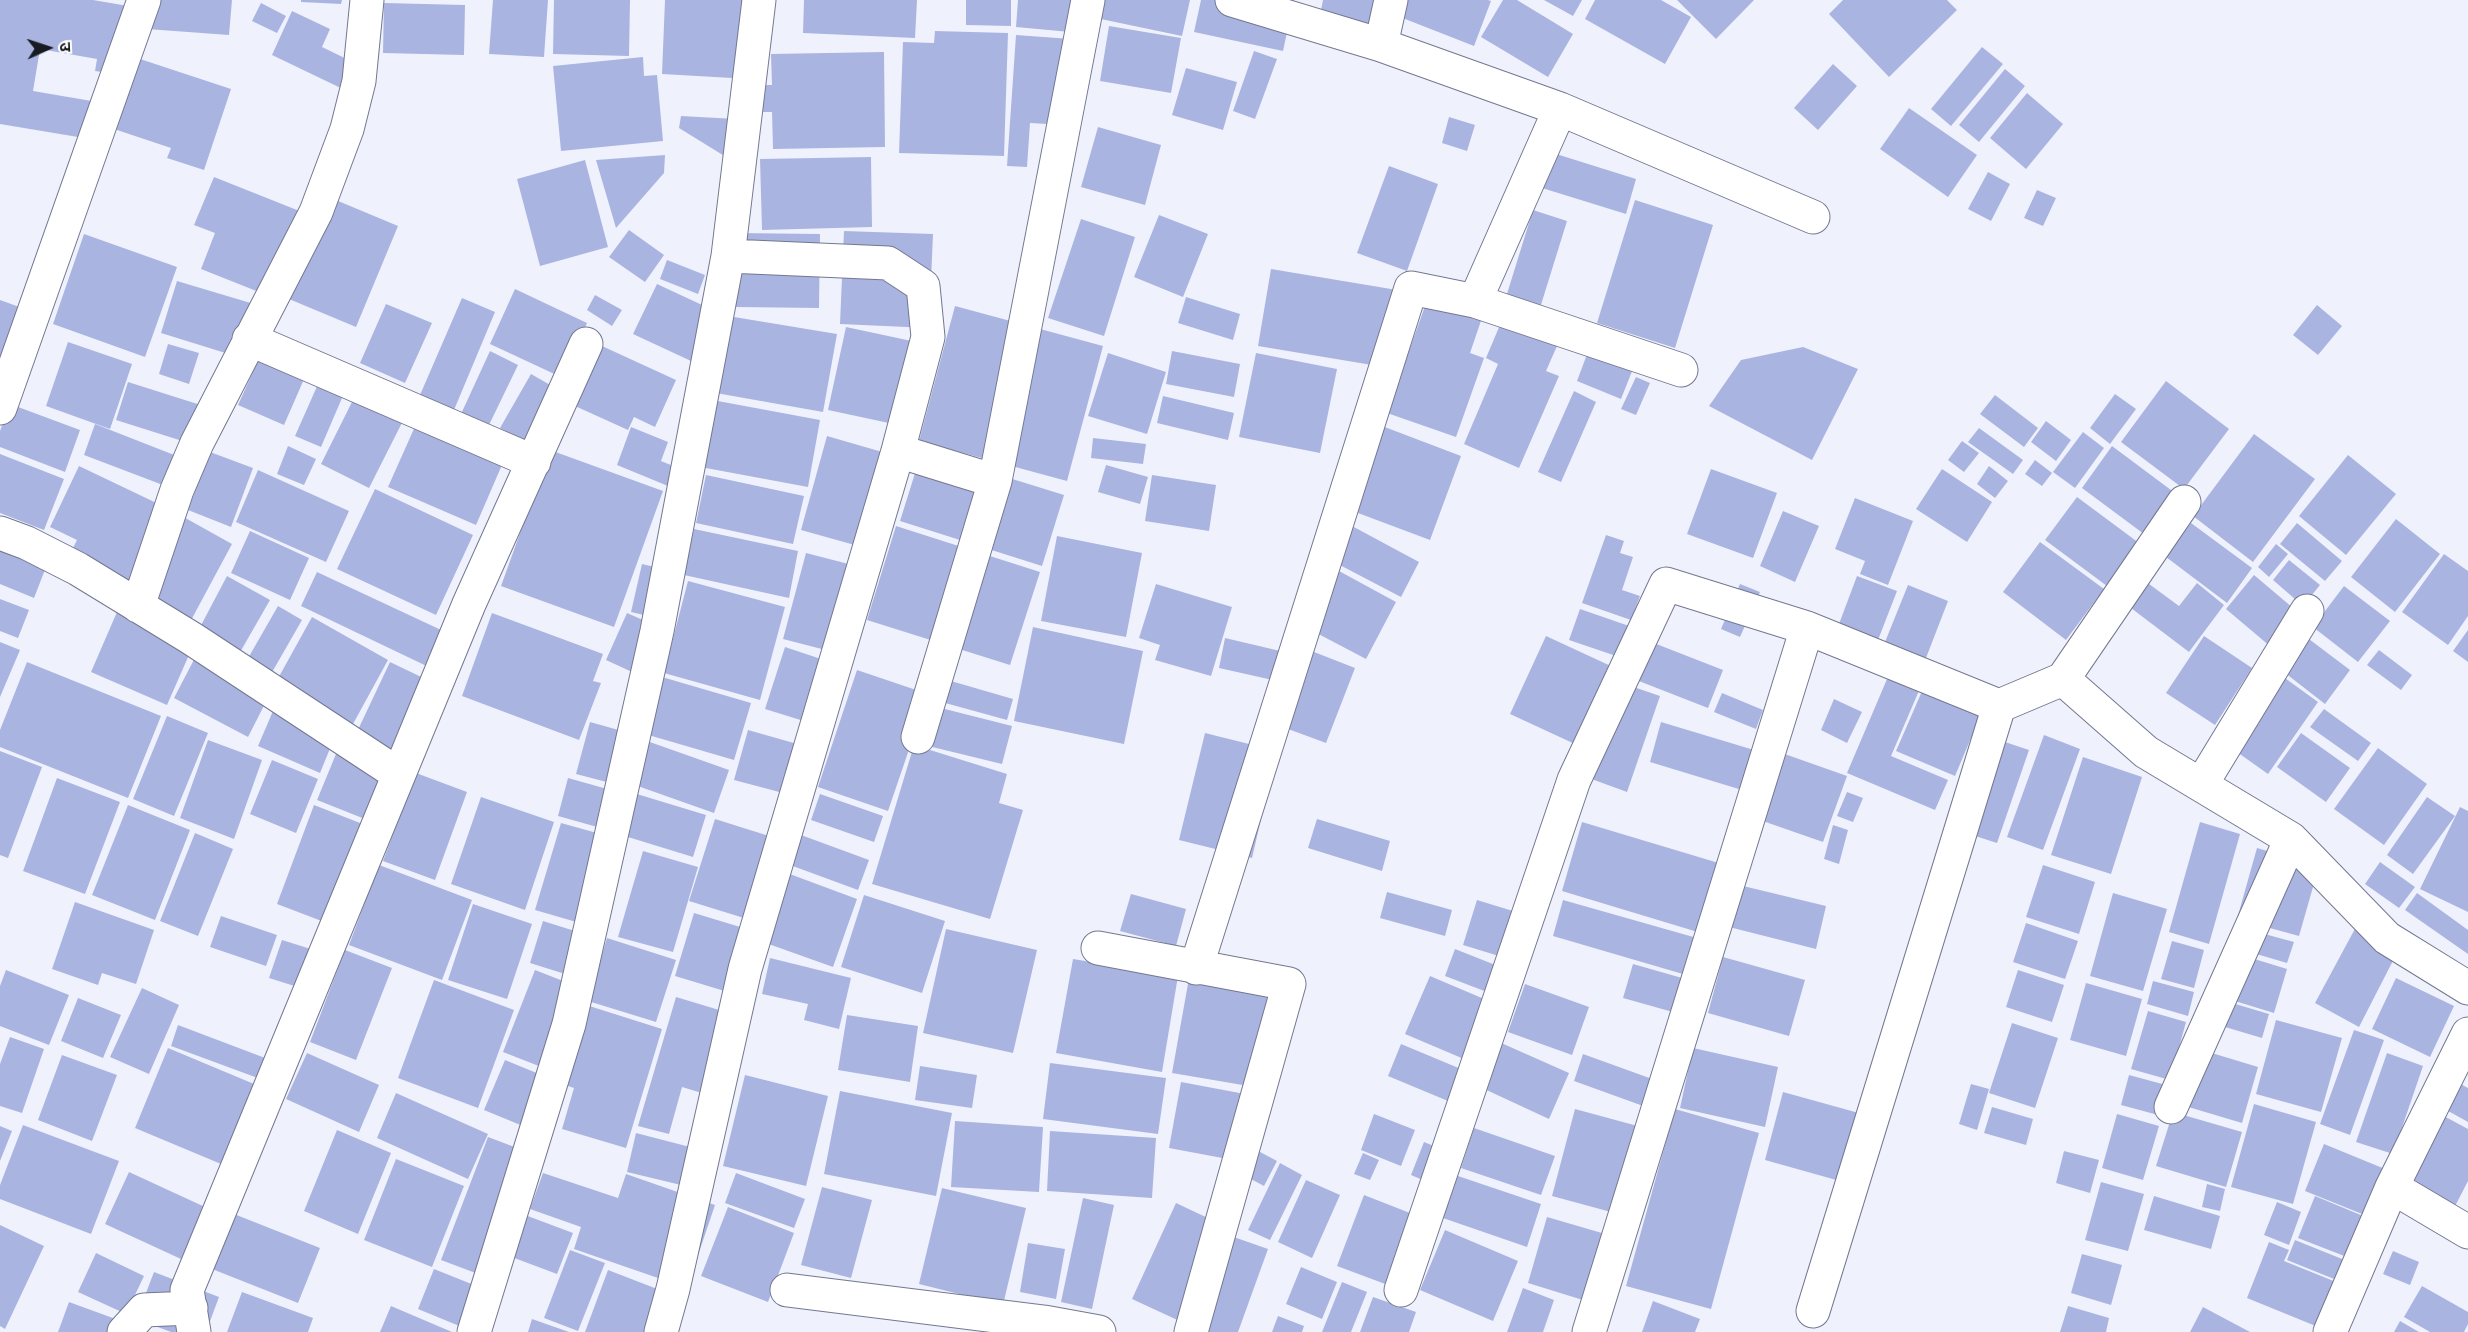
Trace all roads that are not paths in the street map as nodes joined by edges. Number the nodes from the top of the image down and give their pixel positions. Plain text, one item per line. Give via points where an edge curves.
1 (144, 0) edge
2 (367, 0) edge
3 (759, 0) edge
4 (1088, 0) edge
5 (1232, 0) edge
6 (1392, 0) edge
7 (1381, 45) junction
8 (1560, 109) junction
9 (1813, 217) dead end
10 (728, 256) junction
11 (1475, 301) junction
12 (249, 339) junction
13 (586, 344) dead end
14 (1681, 370) dead end
15 (0, 408) edge
16 (898, 451) junction
17 (534, 462) junction
18 (995, 481) junction
19 (2184, 502) dead end
20 (0, 533) edge
21 (138, 606) junction
22 (2307, 611) dead end
23 (1807, 628) junction
24 (2063, 679) junction
25 (1999, 706) junction
26 (918, 736) dead end
27 (398, 774) junction
28 (2200, 785) junction
29 (2291, 839) junction
30 (1098, 948) dead end
31 (1196, 968) junction
32 (2468, 988) edge
33 (2468, 1034) edge
34 (2171, 1107) dead end
35 (2392, 1187) junction
36 (2468, 1232) edge
37 (787, 1290) dead end
38 (1401, 1290) dead end
39 (1813, 1311) dead end
40 (193, 1320) edge
41 (124, 1332) edge
42 (474, 1332) edge
43 (661, 1332) edge
44 (1099, 1332) edge
45 (1191, 1332) edge
46 (1589, 1332) edge
47 (2330, 1332) edge

1 - 15 street
2 - 12 street via 359,81 347,129 316,212
3 - 10 street
4 - 18 street
5 - 7 street
6 - 7 street
7 - 8 street
8 - 9 street
8 - 11 street
10 - 16 street via 888,263 923,286 928,337
10 - 42 street via 657,631 569,1024
11 - 14 street
11 - 31 street via 1411,288
12 - 17 street
12 - 21 street via 177,490
13 - 17 street
16 - 18 street
16 - 43 street via 745,969
17 - 27 street
18 - 26 street
19 - 24 street
20 - 21 street via 78,569
21 - 27 street
22 - 28 street
23 - 25 street
23 - 38 street via 1666,584 1574,780
23 - 46 street
24 - 25 street
24 - 28 street via 2146,752
25 - 39 street
27 - 40 street via 187,1290
28 - 29 street
29 - 32 street via 2387,938
29 - 34 street
30 - 31 street
31 - 45 street via 1289,984
33 - 35 street
35 - 36 street
35 - 47 street
37 - 44 street
40 - 41 street via 144,1310

